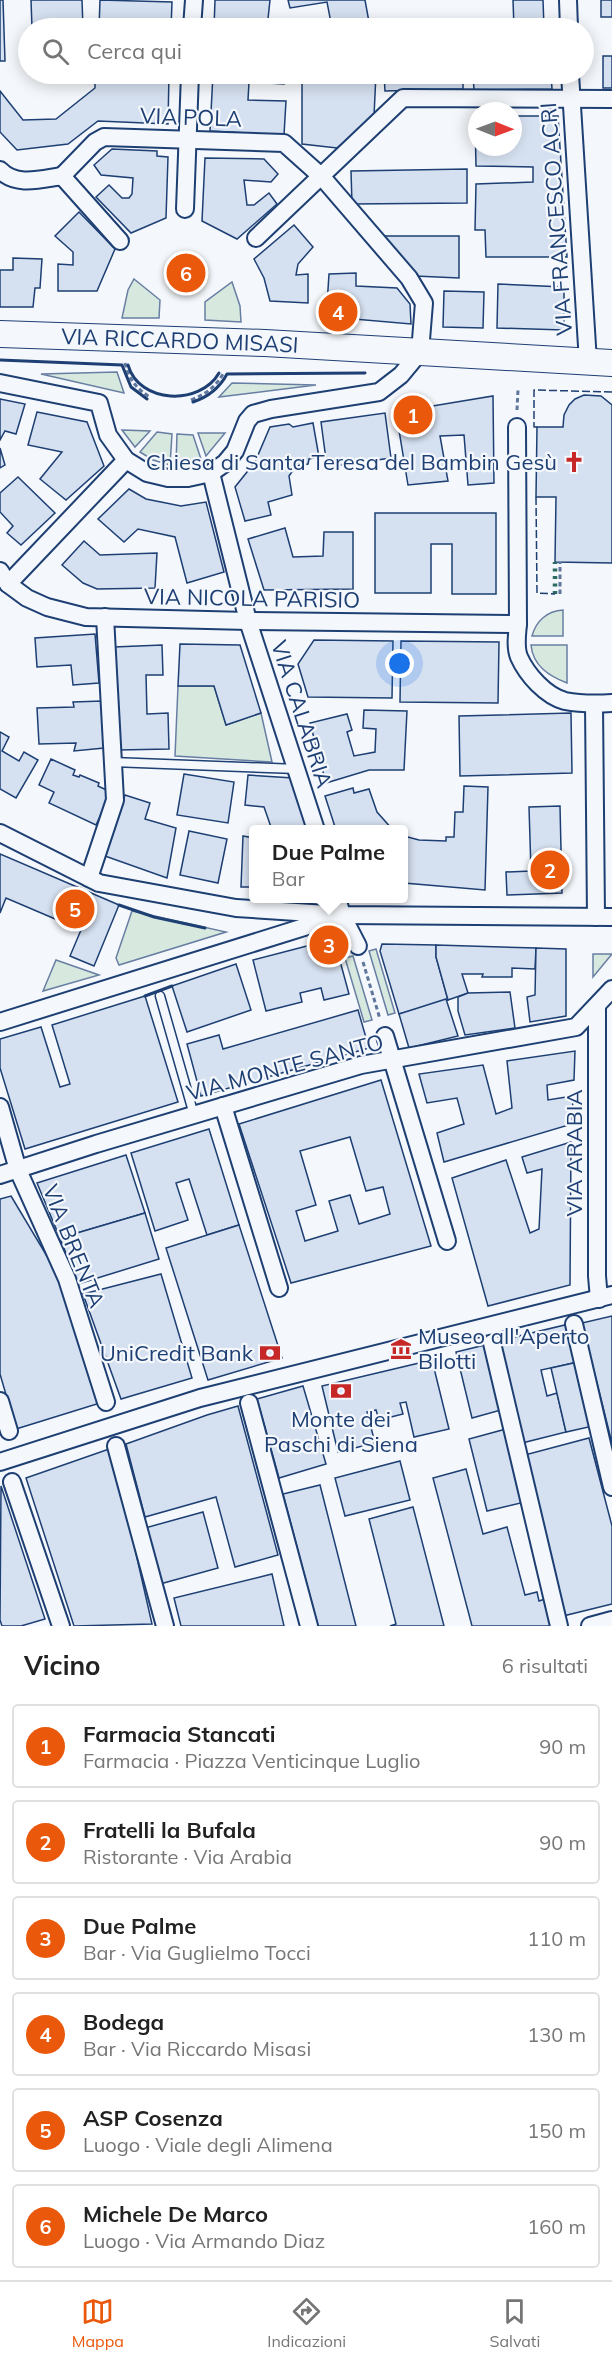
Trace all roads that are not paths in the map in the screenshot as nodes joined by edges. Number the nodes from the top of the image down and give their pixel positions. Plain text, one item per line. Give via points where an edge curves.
1 (194, 0) edge
2 (568, 0) edge
3 (193, 18) edge
4 (569, 18) edge
5 (190, 84) edge
6 (570, 84) edge
7 (571, 99) junction
8 (612, 99) edge
9 (187, 141) junction
10 (0, 170) edge
11 (62, 176) junction
12 (322, 177) junction
13 (184, 209) dead end
14 (256, 238) dead end
15 (120, 241) dead end
16 (0, 334) edge
17 (420, 352) junction
18 (600, 362) edge
19 (0, 383) edge
20 (517, 427) dead end
21 (126, 460) junction
22 (211, 473) junction
23 (4, 577) edge
24 (105, 617) junction
25 (248, 621) junction
26 (518, 624) junction
27 (612, 703) edge
28 (594, 704) junction
29 (112, 762) junction
30 (297, 769) junction
31 (314, 825) edge
32 (0, 833) edge
33 (88, 878) junction
34 (338, 903) edge
35 (342, 915) junction
36 (604, 917) edge
37 (358, 946) road end
38 (612, 988) edge
39 (160, 996) dead end
40 (597, 1007) junction
41 (0, 1022) edge
42 (386, 1036) road end
43 (393, 1060) junction
44 (223, 1106) junction
45 (0, 1107) edge
46 (194, 1115) junction
47 (18, 1170) junction
48 (0, 1175) edge
49 (447, 1241) dead end
50 (279, 1288) dead end
51 (605, 1297) edge
52 (574, 1324) dead end
53 (492, 1343) dead end
54 (0, 1401) edge
55 (106, 1402) dead end
56 (249, 1403) dead end
57 (9, 1431) dead end
58 (116, 1446) dead end
59 (0, 1462) edge
60 (12, 1482) dead end
61 (612, 1487) edge
62 (612, 1620) edge
63 (61, 1626) edge
64 (165, 1626) edge
65 (309, 1626) edge
66 (559, 1626) edge
67 (590, 1626) edge

1 - 3 street
2 - 4 street
5 - 9 street
6 - 7 street, VIA FRANCESCO ACRI
7 - 8 street
7 - 12 street via 403,98
7 - 18 street, VIA FRANCESCO ACRI
9 - 11 street, VIA POLA via 104,137
9 - 12 street, VIA POLA via 284,143
9 - 13 street
10 - 11 street via 18,181
11 - 15 street
12 - 14 street
12 - 17 street, VIA POLA via 409,278 424,303
16 - 17 main road, VIA RICCARDO MISASI
17 - 18 main road, VIA RICCARDO MISASI
17 - 22 street via 401,375 379,392 253,414 235,451
19 - 21 street via 99,403 108,435
20 - 26 street
21 - 22 street via 147,473 168,478
21 - 23 street
22 - 25 street, VIA CALABRIA
23 - 24 street, VIA NICOLA PARISIO via 27,598 47,606
24 - 25 street, VIA NICOLA PARISIO
24 - 29 street
25 - 26 street, VIA NICOLA PARISIO
25 - 30 street, VIA CALABRIA
26 - 28 street via 519,655 542,688 564,700
27 - 28 street
28 - 36 street
29 - 30 lane
29 - 33 street via 116,800
30 - 31 street, VIA CALABRIA
32 - 33 street
33 - 35 street via 236,908
34 - 35 street
35 - 36 street
35 - 37 street
35 - 41 street
38 - 40 street
39 - 46 lane
40 - 43 street, VIA MONTE SANTO via 585,1021 562,1031
40 - 51 street, VIA ARABIA via 597,1276
42 - 43 street
43 - 44 street, VIA MONTE SANTO via 361,1065
43 - 49 street
44 - 46 street, VIA MONTE SANTO
44 - 50 street
45 - 47 street, VIA BRENTA
46 - 47 street, VIA MONTE SANTO
47 - 48 street, VIA MONTE SANTO
47 - 55 street, VIA BRENTA via 67,1279
51 - 59 street via 200,1398
52 - 61 street
53 - 66 street
54 - 57 street
56 - 65 street
58 - 64 street
60 - 63 street
62 - 67 street

